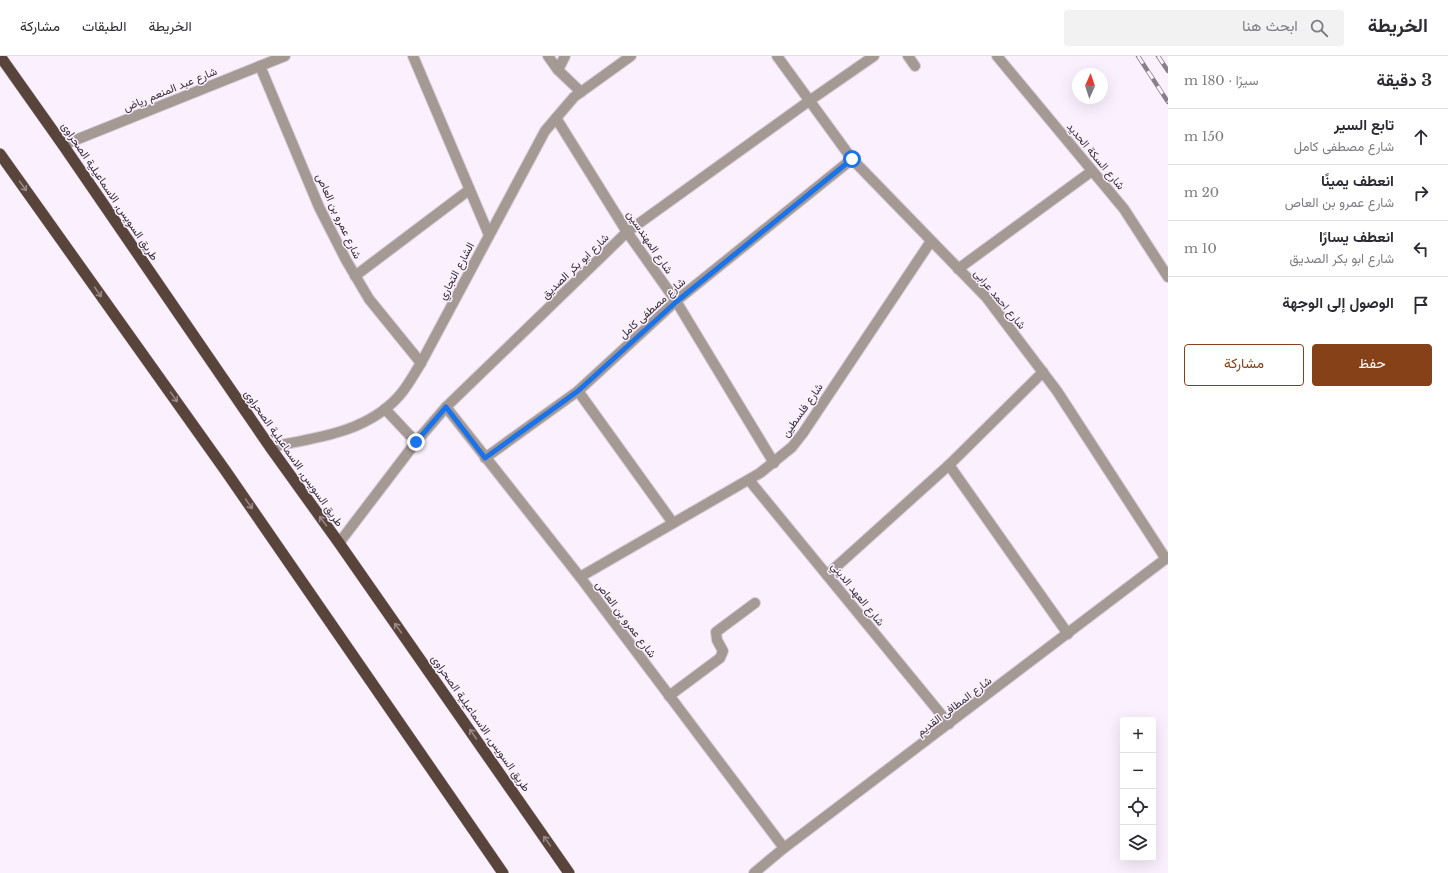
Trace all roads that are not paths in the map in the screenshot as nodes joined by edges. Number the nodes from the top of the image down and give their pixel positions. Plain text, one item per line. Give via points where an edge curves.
1 (0, 56) edge
2 (285, 56) edge
3 (414, 56) edge
4 (548, 56) edge
5 (565, 56) edge
6 (631, 56) edge
7 (777, 56) edge
8 (874, 56) edge
9 (908, 56) edge
10 (997, 56) edge
11 (260, 66) junction
12 (915, 66) dead end
13 (558, 70) junction
14 (581, 92) junction
15 (809, 101) junction
16 (556, 118) junction
17 (63, 145) junction
18 (0, 154) edge
19 (852, 159) junction
20 (1092, 171) junction
21 (469, 190) junction
22 (628, 232) junction
23 (489, 235) junction
24 (931, 241) junction
25 (958, 268) junction
26 (355, 276) junction
27 (1168, 277) edge
28 (676, 302) junction
29 (421, 362) junction
30 (1043, 372) junction
31 (578, 391) junction
32 (446, 407) junction
33 (385, 409) junction
34 (416, 442) junction
35 (270, 447) junction
36 (485, 458) junction
37 (774, 463) junction
38 (949, 465) junction
39 (749, 480) junction
40 (674, 523) junction
41 (339, 543) junction
42 (1167, 558) edge
43 (827, 575) junction
44 (580, 578) junction
45 (754, 603) dead end
46 (1068, 634) junction
47 (669, 696) junction
48 (949, 724) junction
49 (784, 848) junction
50 (503, 873) edge
51 (569, 873) edge
52 (754, 873) edge

1 - 17 highway, طريق السويس, الاسماعيلية الصحراوى
2 - 11 street, شارع عبد المنعم رياض
3 - 21 street
4 - 13 street
5 - 13 street
6 - 14 street, الشارع التجاري
7 - 15 street, شارع احمد عرابى
8 - 15 street, شارع ابو بكر الصديق
9 - 12 street
10 - 20 street, شارع السكة الحديد
11 - 17 street, شارع عبد المنعم رياض
11 - 26 street, شارع عمرو بن العاص via 319,207
13 - 14 street
14 - 16 street, الشارع التجاري
15 - 19 street, شارع احمد عرابى
15 - 22 street, شارع ابو بكر الصديق
16 - 22 street, شارع المهندسين
16 - 23 street, الشارع التجاري via 545,131
17 - 35 highway, طريق السويس, الاسماعيلية الصحراوى
18 -> 50 highway via 225,470
19 - 24 street, شارع احمد عرابى
19 - 28 street, شارع مصطفى كامل
20 - 25 street
20 - 27 street, شارع السكة الحديد via 1124,209
21 - 23 street
21 - 26 street
22 - 28 street, شارع المهندسين
22 - 32 street, شارع ابو بكر الصديق
23 - 29 street, الشارع التجاري
24 - 25 street, شارع احمد عرابى
24 - 37 street, شارع فلسطين via 803,433
25 - 30 street, شارع احمد عرابى via 986,297
26 - 29 street, شارع عمرو بن العاص via 369,298
28 - 31 street, شارع مصطفى كامل
28 - 37 street, شارع المهندسين
29 - 33 street, الشارع التجاري via 410,381
30 - 38 street
30 - 42 street, شارع احمد عرابى
31 - 36 street, شارع مصطفى كامل
31 - 40 street
32 - 34 street, شارع ابو بكر الصديق
32 - 36 street, شارع عمرو بن العاص
33 - 34 street
33 - 35 street, الشارع التجاري via 371,419 337,433
34 - 41 street, شارع ابو بكر الصديق
41 -> 35 highway, طريق السويس, الاسماعيلية الصحراوى
36 - 44 street, شارع عمرو بن العاص
37 - 39 street, شارع فلسطين
38 - 43 street
38 - 46 street
39 - 40 street, شارع فلسطين
39 - 43 street, شارع العهد الديني
40 - 44 street, شارع فلسطين
51 -> 41 highway, طريق السويس, الاسماعيلية الصحراوى
42 - 46 street, شارع المطافى القديم
43 - 48 street, شارع العهد الديني
44 - 47 street, شارع عمرو بن العاص
45 - 47 street via 716,632 723,651 720,658
46 - 48 street, شارع المطافى القديم
47 - 49 street, شارع عمرو بن العاص
48 - 49 street, شارع المطافى القديم
49 - 52 street, شارع المطافى القديم

